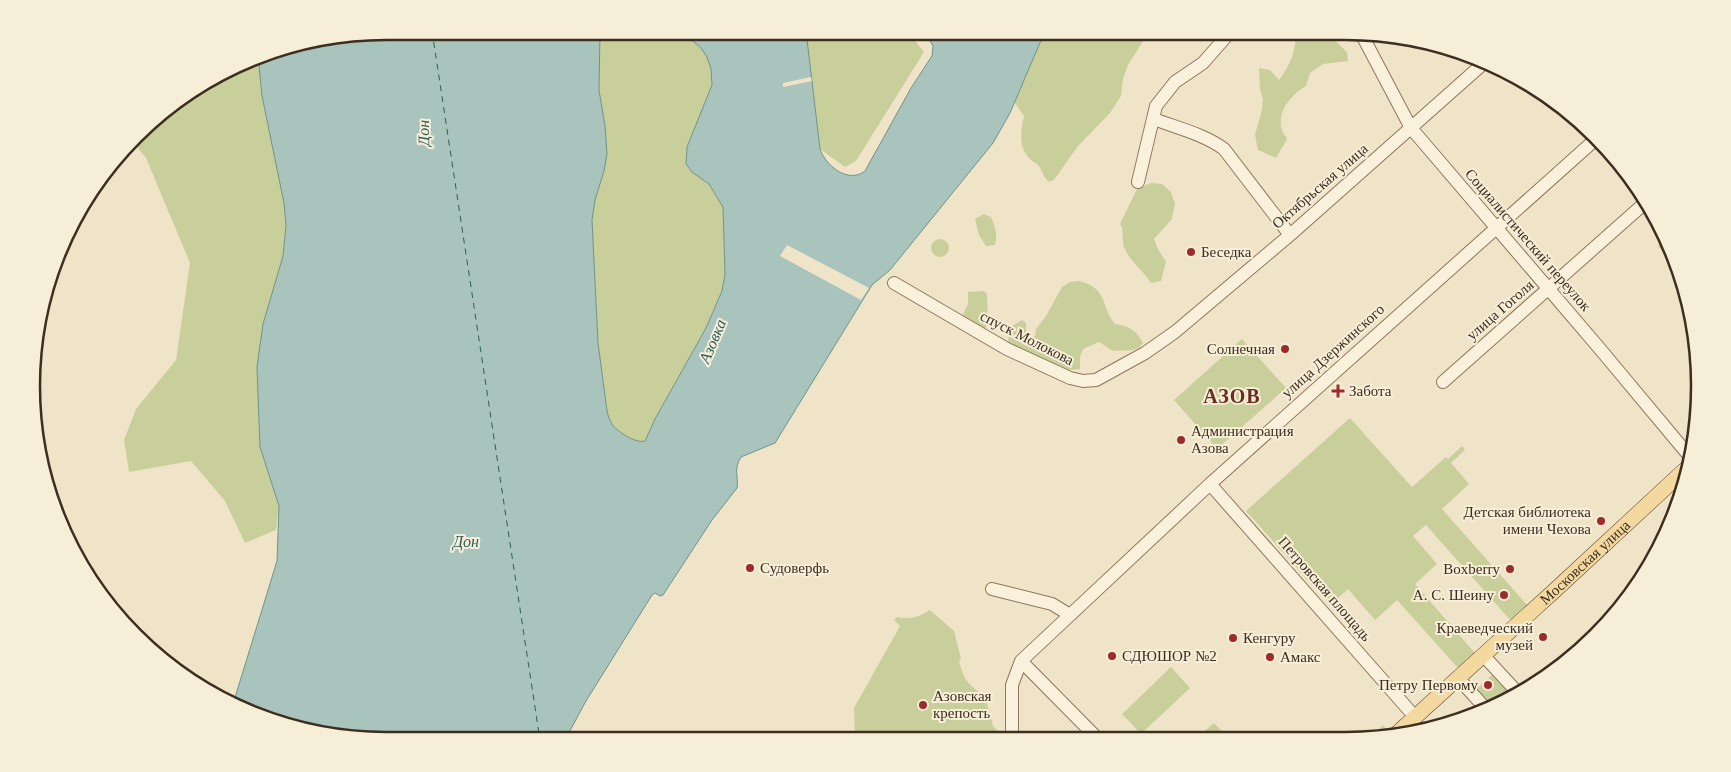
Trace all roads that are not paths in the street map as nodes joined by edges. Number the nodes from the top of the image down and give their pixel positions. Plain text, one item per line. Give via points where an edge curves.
1 (1223, 40) edge
2 (1365, 41) edge
3 (1479, 67) edge
4 (1154, 119) junction
5 (1411, 128) junction
6 (1592, 143) edge
7 (1138, 182) dead end
8 (1641, 207) edge
9 (1496, 228) junction
10 (1290, 235) junction
11 (894, 283) dead end
12 (1549, 288) junction
13 (1175, 332) joint
14 (1443, 382) dead end
15 (1685, 450) edge
16 (1679, 475) edge
17 (1210, 484) junction
18 (992, 589) dead end
19 (1070, 615) junction
20 (1483, 655) junction
21 (1021, 661) junction
22 (1458, 678) junction
23 (1514, 688) edge
24 (1481, 704) edge
25 (1415, 717) junction
26 (1405, 726) edge
27 (1012, 732) edge
28 (1091, 732) edge

1 - 4 street via 1203,63 1176,82 1156,106
2 - 5 street, Социалистический переулок
3 - 5 street, Октябрьская улица
4 - 7 street
4 - 10 street via 1205,138 1224,149
5 - 9 street, Социалистический переулок
5 - 10 street, Октябрьская улица
6 - 9 street, улица Дзержинского
8 - 12 street, улица Гоголя
9 - 12 street, Социалистический переулок
9 - 17 street, улица Дзержинского
10 - 13 street, Октябрьская улица
11 - 13 street, спуск Молокова via 1007,349 1083,381 1096,380
12 - 14 street, улица Гоголя
12 - 15 street, Социалистический переулок
16 - 20 main road, Московская улица
17 - 19 street, улица Дзержинского
17 - 25 street, Петровская площадь
18 - 19 street via 1052,604
19 - 21 street, улица Дзержинского
20 - 22 main road, Московская улица
20 - 23 street
21 - 27 street, улица Дзержинского via 1012,685
21 - 28 street
22 - 24 street
22 - 25 main road, Московская улица
25 - 26 main road, Московская улица

